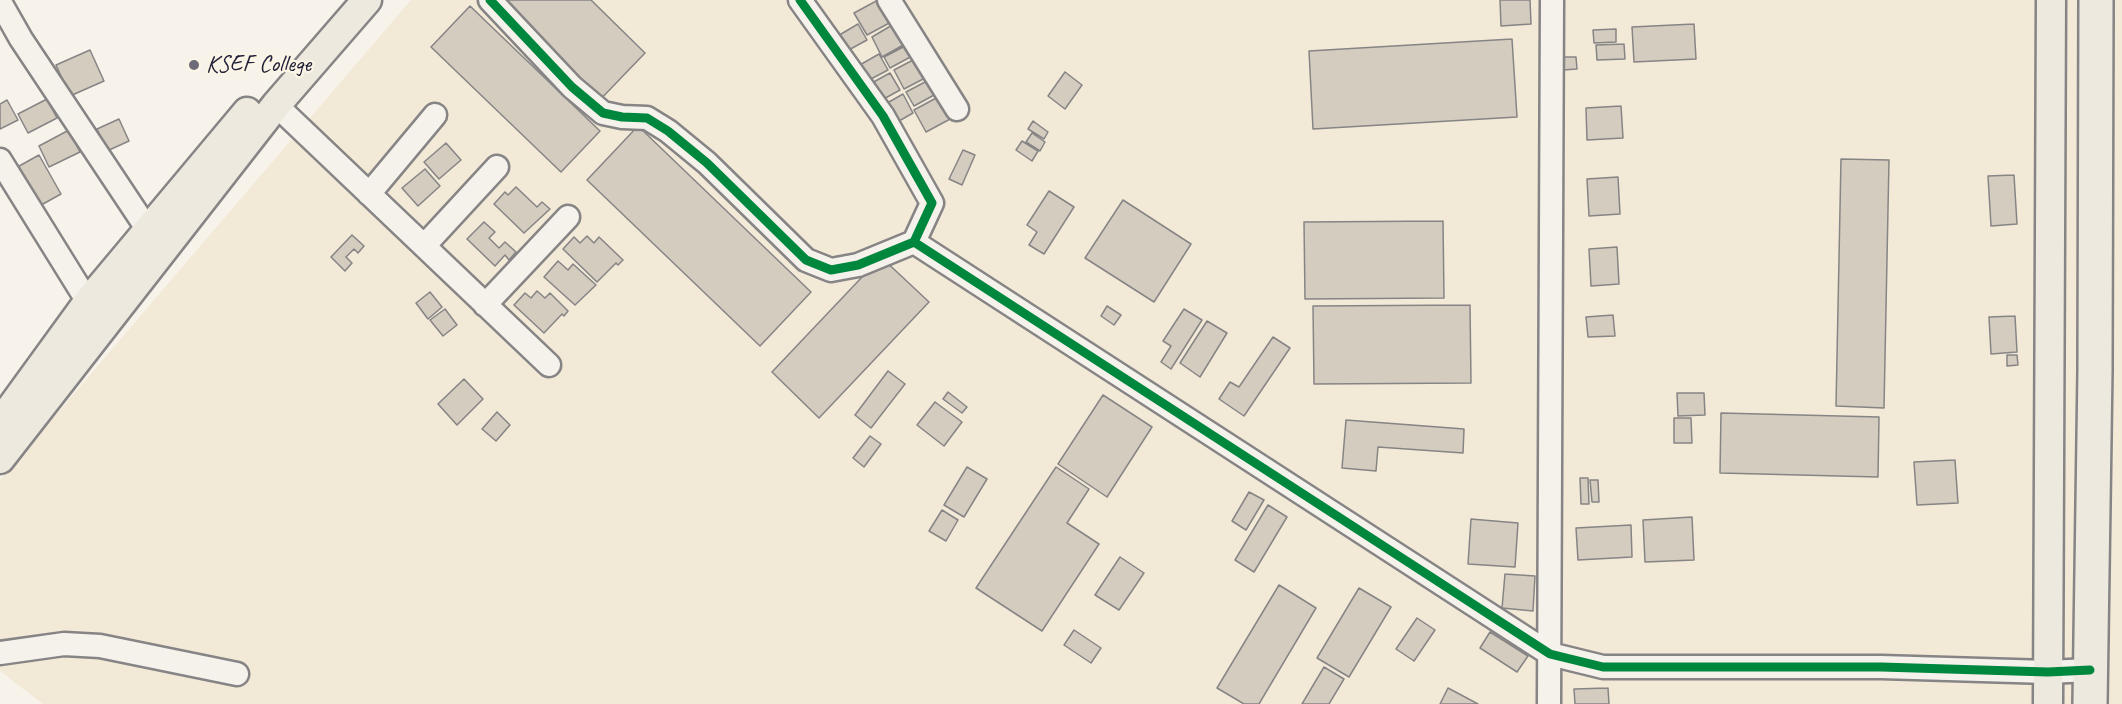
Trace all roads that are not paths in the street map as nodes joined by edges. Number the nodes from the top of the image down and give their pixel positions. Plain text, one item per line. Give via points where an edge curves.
1 (342, 0) edge
2 (367, 0) edge
3 (490, 0) edge
4 (800, 0) edge
5 (889, 0) edge
6 (1552, 0) edge
7 (2051, 0) edge
8 (2096, 0) edge
9 (0, 2) edge
10 (276, 105) junction
11 (957, 109) dead end
12 (435, 115) dead end
13 (0, 160) edge
14 (497, 167) dead end
15 (369, 194) junction
16 (568, 217) dead end
17 (148, 230) junction
18 (914, 242) junction
19 (424, 246) junction
20 (88, 302) junction
21 (485, 305) junction
22 (549, 365) dead end
23 (0, 423) edge
24 (0, 459) edge
25 (0, 652) edge
26 (1550, 654) junction
27 (2090, 670) junction
28 (2048, 672) junction
29 (237, 674) dead end
30 (1549, 704) edge
31 (2048, 704) edge
32 (2090, 704) edge

1 - 17 main road
2 - 10 main road
3 - 18 street via 572,87 603,113 647,118 668,131 707,163 806,260 831,270 858,265
4 - 18 street via 883,116 932,203
5 - 11 street
6 - 26 street
7 - 28 main road
8 - 27 highway
9 - 17 street
10 - 15 street
10 - 24 main road
12 - 15 street
13 - 20 street
14 - 19 street
15 - 19 street
16 - 21 street
17 - 20 main road
18 - 26 street
19 - 21 street
20 - 23 main road
21 - 22 street
25 - 29 street via 64,644 100,646
26 - 28 street via 1603,667 1881,667
26 - 30 street
27 - 28 street
27 - 32 highway
28 - 31 main road

